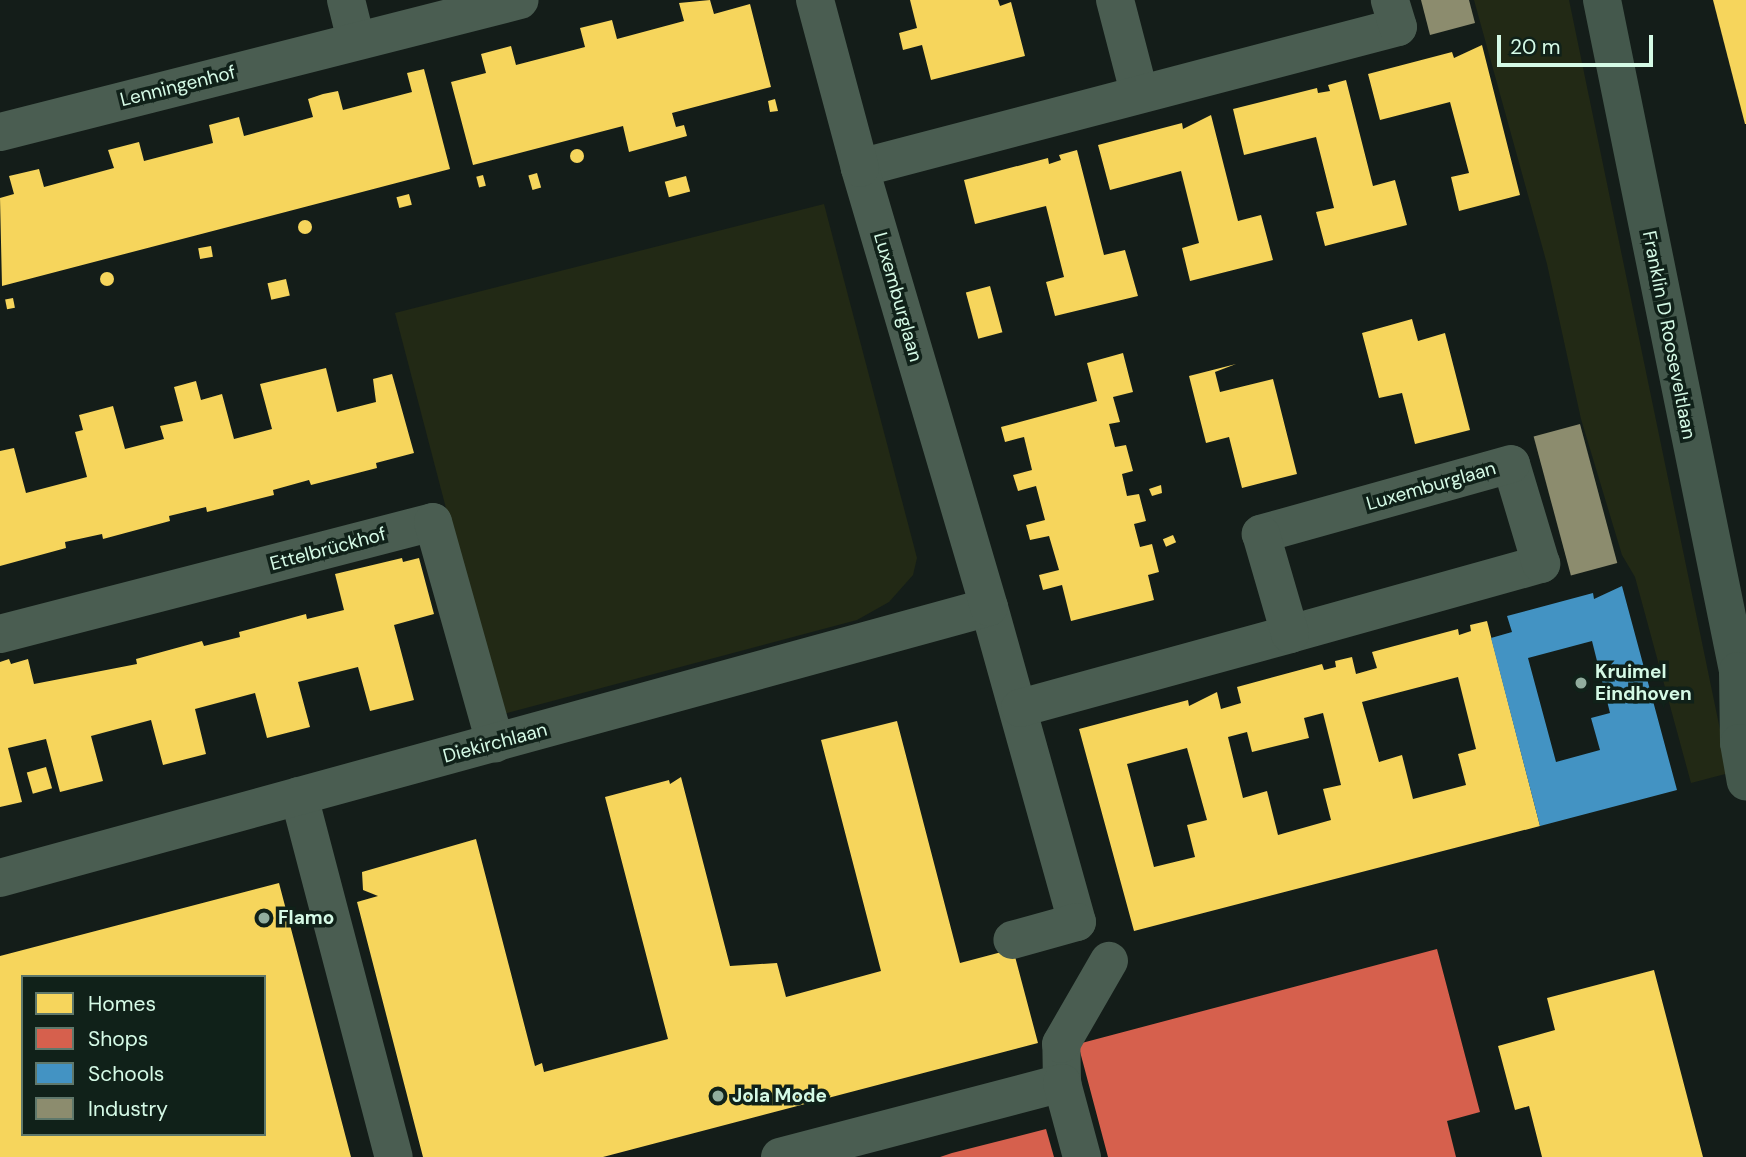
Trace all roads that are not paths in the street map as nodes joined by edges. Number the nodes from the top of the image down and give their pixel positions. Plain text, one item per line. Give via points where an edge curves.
1 (346, 0) edge
2 (520, 0) edge
3 (815, 0) edge
4 (1115, 0) edge
5 (1390, 0) edge
6 (1602, 0) edge
7 (356, 40) junction
8 (1139, 92) junction
9 (0, 132) edge
10 (860, 168) junction
11 (989, 607) junction
12 (0, 634) edge
13 (1290, 634) junction
14 (1742, 677) edge
15 (1020, 708) junction
16 (495, 743) junction
17 (1746, 781) edge
18 (299, 796) junction
19 (0, 878) edge
20 (1012, 940) dead end
21 (1109, 961) dead end
22 (1062, 1083) junction
23 (394, 1157) edge
24 (780, 1157) edge
25 (1082, 1157) edge

1 - 7 street
2 - 7 street, Lenningenhof
3 - 10 street, Luxemburglaan
4 - 8 street
5 - 8 street via 1398,27
6 - 14 main road, Franklin D Rooseveltlaan
7 - 9 street, Lenningenhof
8 - 10 street
10 - 11 street, Luxemburglaan
11 - 15 street, Luxemburglaan
11 - 16 street, Diekirchlaan
12 - 16 street, Ettelbrückhof via 433,522
13 - 13 street, Luxemburglaan via 1261,534 1511,464 1541,564
13 - 15 street, Luxemburglaan
14 - 17 main road, Franklin D Rooseveltlaan via 1740,743
15 - 20 street, Luxemburglaan via 1077,922
16 - 18 street, Diekirchlaan
18 - 19 street, Diekirchlaan
18 - 23 street
21 - 22 street via 1061,1044
22 - 24 street
22 - 25 street

